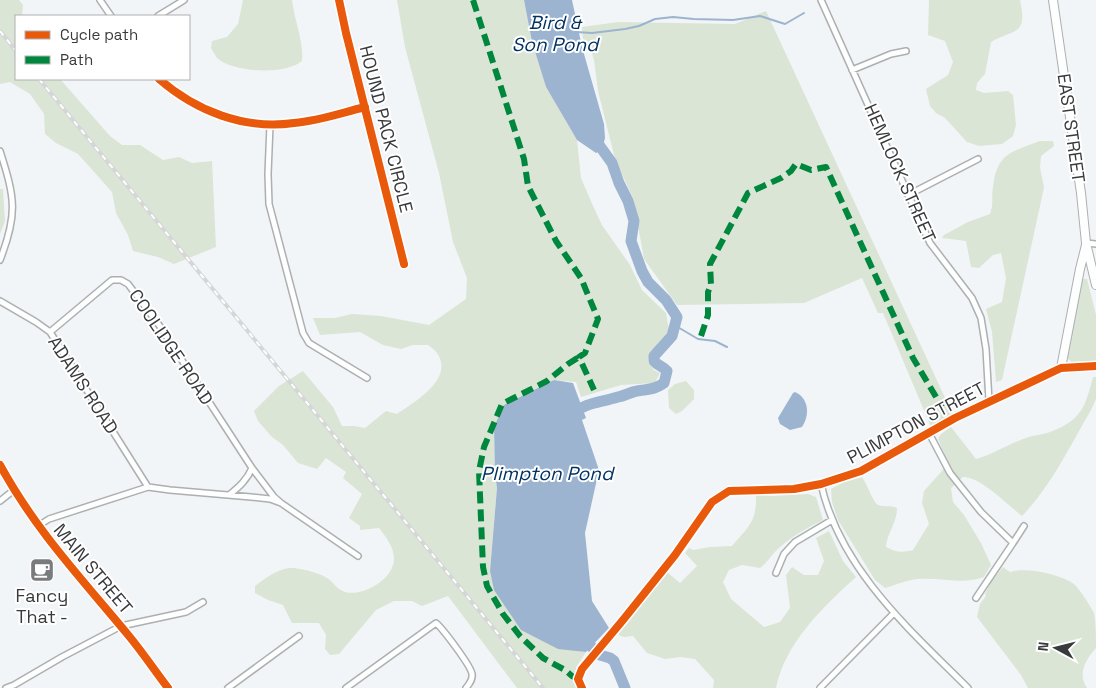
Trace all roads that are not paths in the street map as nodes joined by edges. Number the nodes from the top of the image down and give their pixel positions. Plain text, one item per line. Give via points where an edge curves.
1 (100, 0) edge
2 (184, 0) edge
3 (339, 0) edge
4 (821, 0) edge
5 (1053, 0) edge
6 (110, 15) edge
7 (160, 15) edge
8 (906, 52) dead end
9 (852, 70) junction
10 (160, 80) edge
11 (365, 107) junction
12 (270, 125) junction
13 (0, 151) edge
14 (978, 159) dead end
15 (908, 195) junction
16 (1086, 243) junction
17 (1096, 244) edge
18 (0, 260) edge
19 (404, 264) dead end
20 (1096, 285) edge
21 (0, 301) edge
22 (50, 332) junction
23 (1096, 366) edge
24 (1061, 368) junction
25 (367, 378) dead end
26 (989, 401) junction
27 (929, 433) junction
28 (0, 465) edge
29 (252, 468) junction
30 (821, 484) junction
31 (148, 487) junction
32 (14, 490) junction
33 (228, 495) junction
34 (0, 501) edge
35 (280, 503) junction
36 (832, 520) junction
37 (38, 526) junction
38 (1024, 526) dead end
39 (1013, 543) junction
40 (358, 556) dead end
41 (776, 574) dead end
42 (976, 598) dead end
43 (203, 602) dead end
44 (894, 613) junction
45 (121, 626) junction
46 (299, 636) dead end
47 (6, 688) edge
48 (168, 688) edge
49 (228, 688) edge
50 (346, 688) edge
51 (466, 688) edge
52 (582, 688) edge
53 (820, 688) edge
54 (968, 688) edge

1 - 6 street
2 - 7 street
3 - 11 street, HOUND PACK CIRCLE
4 - 9 street, HEMLOCK STREET
5 - 16 street, EAST STREET
8 - 9 street via 891,54
9 - 15 street, HEMLOCK STREET
10 - 12 street via 205,110
11 - 12 street via 317,120
11 - 19 street, HOUND PACK CIRCLE
12 - 25 street via 269,204 303,333 309,343
13 - 18 street via 11,191 13,213
14 - 15 street
15 - 26 street, HEMLOCK STREET via 930,243 972,298 981,318
16 - 17 street
16 - 20 street, EAST STREET
16 - 24 street
21 - 22 street, ADAMS ROAD
22 - 29 street, COOLIDGE ROAD via 112,280 128,284 159,325
22 - 31 street, ADAMS ROAD
23 - 24 street, PLIMPTON STREET
24 - 26 street, PLIMPTON STREET
26 - 27 street, PLIMPTON STREET
27 - 30 street, PLIMPTON STREET via 861,471
27 - 39 street via 950,473 980,512
28 - 32 street, MAIN STREET
29 - 33 street via 241,485
29 - 35 street, COOLIDGE ROAD
30 - 36 street
30 - 52 street, PLIMPTON STREET via 794,489 729,490 712,502 675,555 579,674
31 - 33 street
31 - 37 street via 50,519
32 - 34 street
32 - 37 street, MAIN STREET
33 - 35 street
35 - 40 street
36 - 41 street via 795,542 784,554
36 - 44 street via 849,553
37 - 45 street, MAIN STREET
38 - 39 street
39 - 42 street
43 - 45 street via 186,612
44 - 53 street
44 - 54 street
45 - 47 street
45 - 48 street, MAIN STREET
46 - 49 street
50 - 51 street via 436,623 472,672 471,682

